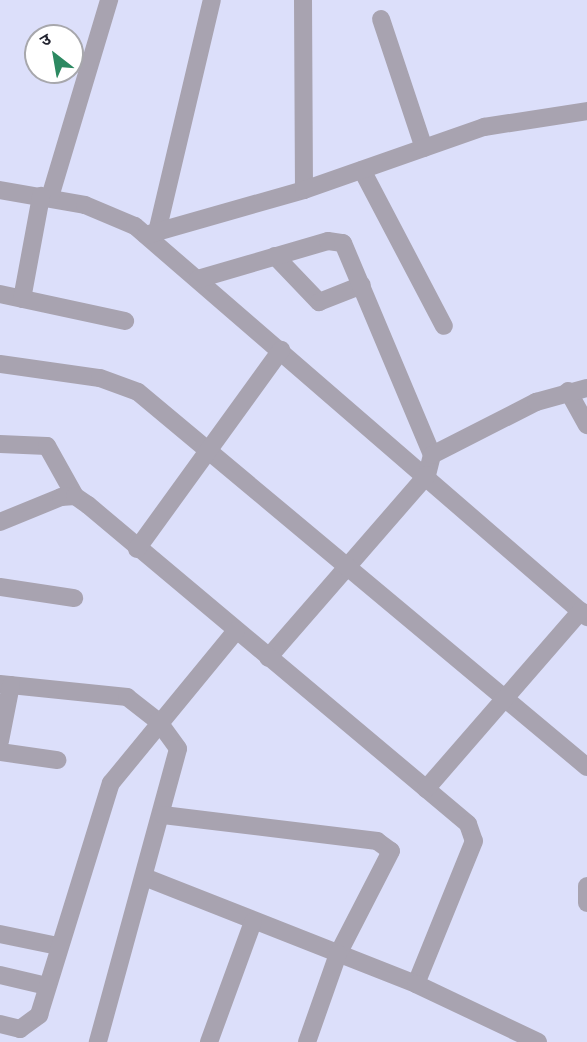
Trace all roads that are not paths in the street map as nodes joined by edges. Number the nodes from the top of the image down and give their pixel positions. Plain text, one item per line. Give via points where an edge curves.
1 (109, 0) edge
2 (212, 0) edge
3 (303, 0) edge
4 (381, 19) dead end
5 (587, 111) edge
6 (424, 148) junction
7 (362, 170) junction
8 (0, 190) edge
9 (304, 190) junction
10 (46, 196) junction
11 (152, 234) junction
12 (275, 256) junction
13 (198, 279) junction
14 (362, 285) junction
15 (0, 294) edge
16 (22, 299) junction
17 (125, 321) dead end
18 (444, 326) dead end
19 (281, 350) junction
20 (0, 364) edge
21 (587, 388) edge
22 (568, 391) junction
23 (587, 425) edge
24 (0, 444) edge
25 (209, 452) junction
26 (432, 455) junction
27 (427, 475) junction
28 (75, 496) junction
29 (0, 522) edge
30 (137, 549) junction
31 (345, 566) junction
32 (0, 587) edge
33 (74, 598) dead end
34 (584, 614) edge
35 (236, 631) junction
36 (268, 658) junction
37 (5, 684) edge
38 (503, 699) junction
39 (158, 721) junction
40 (0, 741) edge
41 (0, 752) edge
42 (57, 760) dead end
43 (587, 767) edge
44 (426, 789) junction
45 (163, 815) junction
46 (147, 878) junction
47 (587, 886) edge
48 (587, 903) edge
49 (253, 922) junction
50 (0, 933) edge
51 (58, 946) junction
52 (338, 954) junction
53 (0, 975) edge
54 (416, 984) junction
55 (47, 986) junction
56 (0, 1024) edge
57 (98, 1042) edge
58 (208, 1042) edge
59 (307, 1042) edge
60 (538, 1042) edge

1 - 10 street
2 - 11 street
3 - 9 street
4 - 6 street
5 - 6 street via 510,120
6 - 7 street
7 - 9 street
7 - 18 street
8 - 10 street
9 - 11 street
10 - 11 street via 116,215
10 - 16 street
11 - 13 street
12 - 13 street
12 - 14 street via 319,302
12 - 14 street via 335,240 343,243
13 - 19 street
14 - 26 street
15 - 16 street
16 - 17 street
19 - 25 street
19 - 27 street
20 - 25 street via 127,386
21 - 22 street
22 - 23 street
22 - 26 street
24 - 28 street via 47,446
25 - 30 street
25 - 31 street
26 - 27 street
27 - 31 street
27 - 34 street
28 - 29 street via 51,500
28 - 30 street
30 - 35 street
31 - 36 street
31 - 38 street
32 - 33 street
34 - 38 street
35 - 36 street
35 - 39 street
36 - 44 street
37 - 39 street via 106,691 127,697
37 - 40 street
38 - 43 street
38 - 44 street
39 - 45 street via 178,749
39 - 51 street via 111,783
41 - 42 street
44 - 54 street via 468,824 474,841
45 - 46 street
45 - 52 street via 385,845 390,862
46 - 49 street
46 - 57 street
47 - 48 street
49 - 52 street
49 - 58 street
50 - 51 street
51 - 55 street
52 - 54 street
52 - 59 street
53 - 55 street
54 - 60 street
55 - 56 street via 34,1021 20,1029

